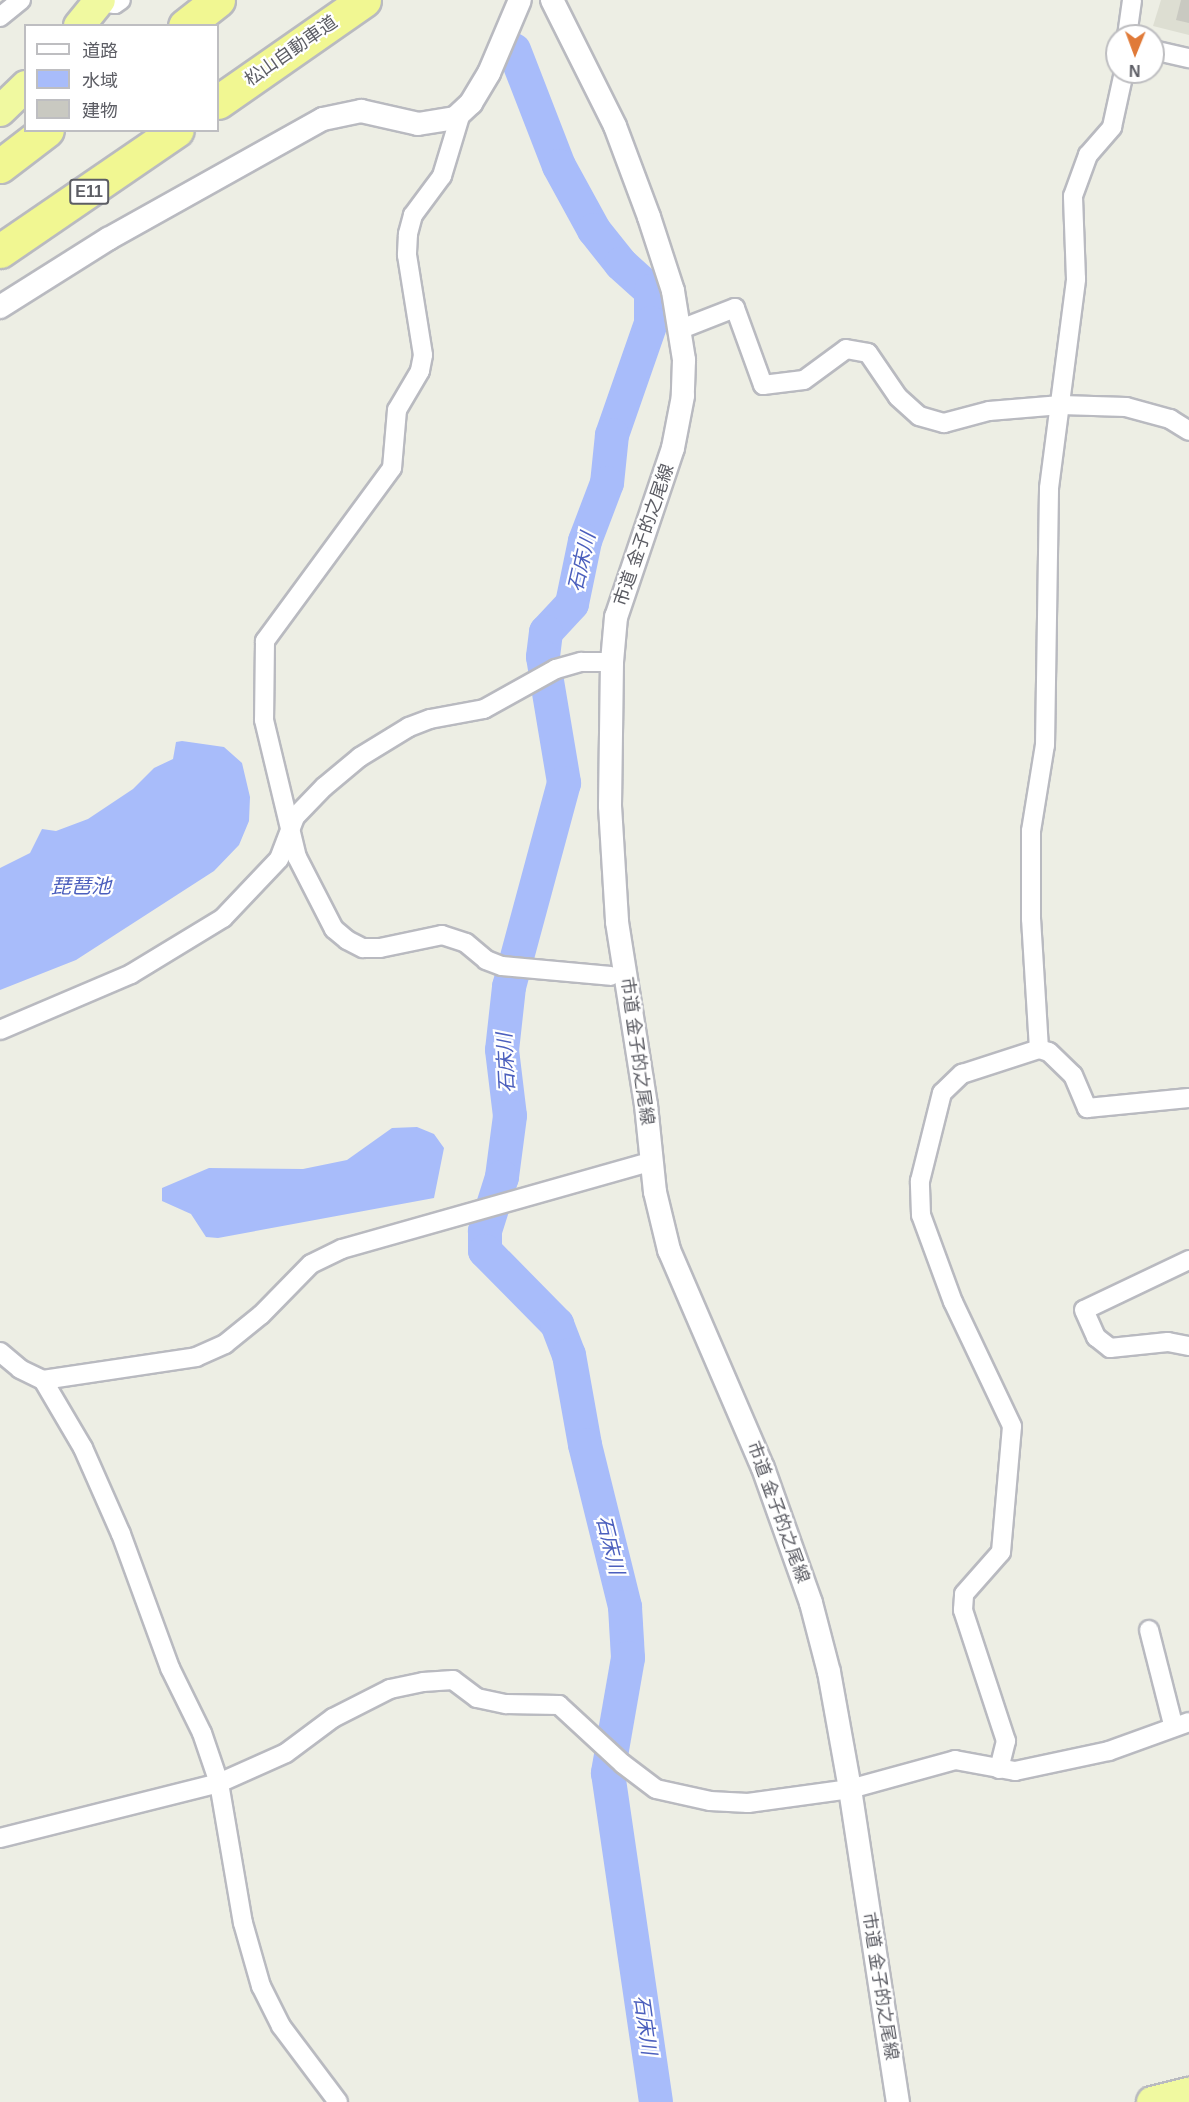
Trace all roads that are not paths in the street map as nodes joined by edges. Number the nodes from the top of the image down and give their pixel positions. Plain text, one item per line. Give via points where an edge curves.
1 (21, 0) edge
2 (218, 0) edge
3 (364, 0) edge
4 (520, 0) edge
5 (552, 0) edge
6 (1132, 0) edge
7 (106, 1) edge
8 (0, 17) edge
9 (81, 24) edge
10 (188, 24) edge
11 (1129, 24) edge
12 (1165, 53) edge
13 (1189, 58) edge
14 (1121, 84) edge
15 (24, 88) edge
16 (219, 101) edge
17 (0, 111) edge
18 (461, 112) junction
19 (44, 132) edge
20 (174, 132) edge
21 (0, 166) edge
22 (0, 251) edge
23 (0, 307) edge
24 (681, 329) junction
25 (1061, 405) junction
26 (1189, 431) edge
27 (612, 662) junction
28 (289, 833) junction
29 (611, 976) dead end
30 (0, 1030) edge
31 (1039, 1049) junction
32 (1189, 1098) edge
33 (652, 1161) junction
34 (1189, 1260) edge
35 (1189, 1346) edge
36 (0, 1352) edge
37 (43, 1380) junction
38 (1149, 1630) dead end
39 (1181, 1723) edge
40 (999, 1769) junction
41 (219, 1783) junction
42 (850, 1789) junction
43 (0, 1838) edge
44 (1189, 2093) edge
45 (338, 2102) edge
46 (898, 2102) edge
47 (1152, 2102) edge

1 - 8 street
2 - 10 highway
3 - 16 highway, 松山自動車道
4 - 18 street via 489,73
5 - 24 street, 市道 金子的之尾線 via 615,126 673,291
6 - 11 street
7 - 9 highway
12 - 13 street
14 - 25 street via 1112,127 1088,155 1073,196 1076,279
15 - 17 highway
18 - 23 street via 438,123 418,124 362,111 323,119 108,239
18 - 28 street via 442,176 413,214 408,234 407,255 423,355 420,371 397,410 392,468 265,641 264,720
19 - 21 highway
20 - 22 highway, E11
24 - 25 street via 735,308 763,385 804,380 846,350 868,353 898,397 919,416 944,423 989,411
24 - 27 street, 市道 金子的之尾線 via 683,396 673,448 616,617
25 - 26 street via 1126,407 1170,419
25 - 31 street via 1048,488 1044,755 1031,831 1031,919
27 - 28 street via 581,662 556,669 484,709 409,727 360,757 296,817
27 - 33 street, 市道 金子的之尾線 via 610,806 617,922
28 - 29 street via 334,929 363,948 442,935 466,943 486,960 502,966
28 - 30 street via 279,859 224,918 131,974
31 - 32 street via 1049,1052 1073,1075 1087,1108
31 - 40 street via 962,1074 942,1093 920,1181 921,1215 953,1302 1012,1426 1001,1552 963,1594 963,1610 1006,1741
33 - 37 street via 342,1249 311,1264 225,1344 196,1357
33 - 42 street, 市道 金子的之尾線 via 669,1250 763,1468 811,1603 829,1672
34 - 35 street via 1084,1310 1096,1337 1110,1348 1168,1342
36 - 37 street via 20,1369
37 - 41 street via 83,1448 122,1534 143,1602 202,1733
38 - 39 street
39 - 40 street via 1109,1751 1015,1771
40 - 42 street via 955,1760
41 - 42 street via 286,1753 333,1718 390,1689 453,1680 477,1698 506,1704 559,1704 656,1789 710,1801 748,1803
41 - 43 street
41 - 45 street via 243,1923 261,1986 281,2026
42 - 46 street, 市道 金子的之尾線
44 - 47 highway

